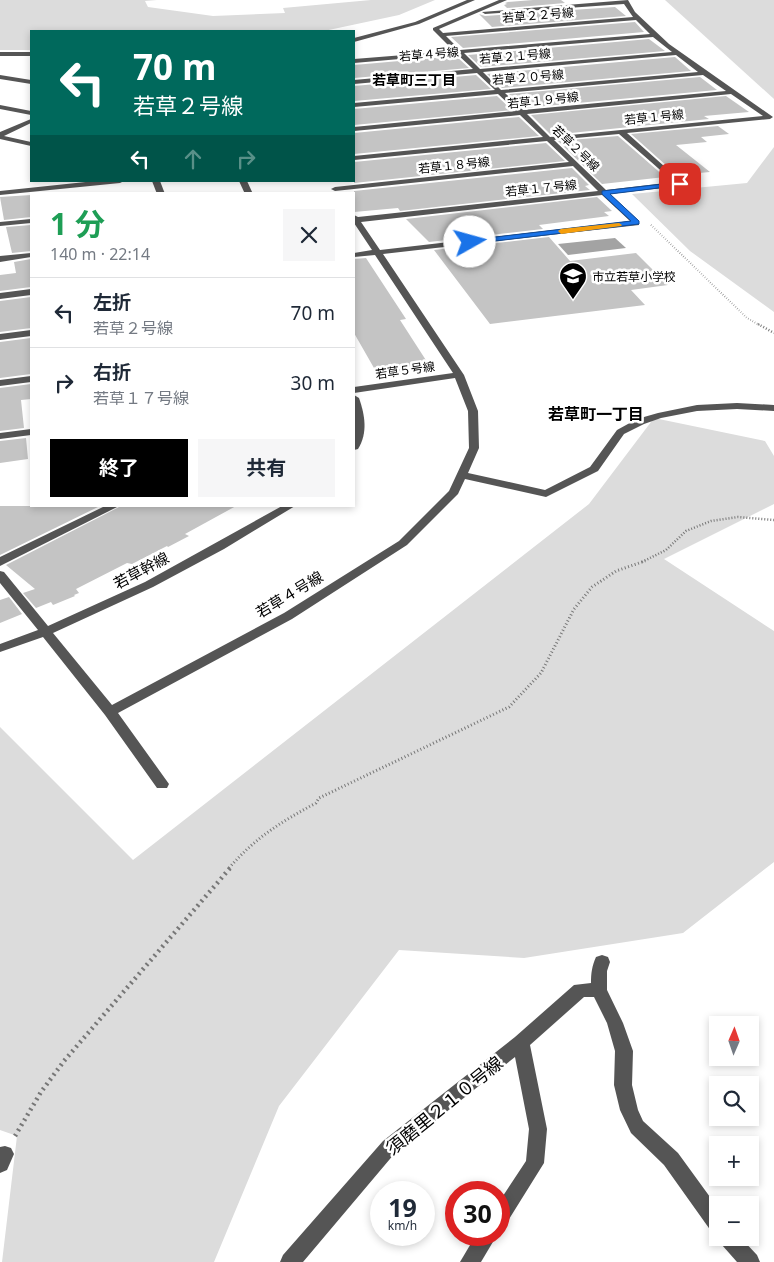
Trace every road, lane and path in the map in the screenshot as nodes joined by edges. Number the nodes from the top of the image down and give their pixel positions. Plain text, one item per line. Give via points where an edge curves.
1 (456, 0) edge
2 (472, 0) edge
3 (504, 0) edge
4 (625, 1) edge
5 (475, 13) junction
6 (638, 18) junction
7 (355, 34) edge
8 (441, 34) junction
9 (654, 35) junction
10 (355, 40) edge
11 (458, 52) junction
12 (678, 53) junction
13 (0, 54) edge
14 (30, 58) edge
15 (30, 58) edge
16 (0, 59) edge
17 (355, 61) edge
18 (478, 71) junction
19 (704, 72) junction
20 (0, 77) edge
21 (30, 82) edge
22 (355, 82) edge
23 (499, 91) junction
24 (733, 92) junction
25 (355, 105) edge
26 (0, 107) edge
27 (30, 113) edge
28 (522, 113) junction
29 (30, 121) edge
30 (355, 129) edge
31 (621, 132) junction
32 (0, 136) edge
33 (549, 139) junction
34 (30, 144) edge
35 (355, 158) edge
36 (576, 164) junction
37 (98, 182) edge
38 (76, 183) edge
39 (336, 191) edge
40 (604, 192) junction
41 (0, 193) edge
42 (355, 218) edge
43 (355, 219) edge
44 (30, 221) edge
45 (0, 224) edge
46 (650, 225) dead end
47 (378, 253) junction
48 (30, 255) edge
49 (355, 256) edge
50 (0, 258) edge
51 (30, 292) edge
52 (0, 296) edge
53 (30, 333) edge
54 (774, 333) edge
55 (0, 337) edge
56 (459, 376) junction
57 (30, 379) edge
58 (0, 383) edge
59 (355, 390) edge
60 (355, 402) edge
61 (774, 408) edge
62 (30, 432) edge
63 (0, 436) edge
64 (355, 445) edge
65 (462, 475) junction
66 (112, 507) edge
67 (288, 507) edge
68 (774, 520) edge
69 (0, 562) edge
70 (0, 575) edge
71 (46, 632) junction
72 (0, 648) edge
73 (110, 712) junction
74 (162, 784) dead end
75 (602, 962) dead end
76 (599, 990) junction
77 (521, 1042) junction
78 (2, 1159) edge
79 (510, 1201) edge
80 (709, 1212) edge
81 (480, 1246) edge
82 (736, 1246) edge
83 (290, 1262) edge
84 (470, 1262) edge
85 (750, 1262) edge

1 - 7 street via 405,21
2 - 10 street via 401,28
3 - 5 street
4 - 5 street
4 - 6 street, 若草１号線
5 - 8 street via 435,29
6 - 8 street, 若草２２号線
6 - 9 street, 若草１号線
8 - 11 street, 若草２号線
9 - 11 street, 若草４号線
9 - 12 street, 若草１号線
11 - 17 street, 若草４号線
11 - 18 street, 若草２号線
12 - 18 street, 若草２１号線
12 - 19 street, 若草１号線
13 - 14 street
15 - 16 street
18 - 22 street, 若草２１号線
18 - 23 street, 若草２号線
19 - 23 street, 若草２０号線
19 - 24 street, 若草１号線
20 - 21 street
23 - 25 street, 若草２０号線
23 - 28 street, 若草２号線
24 - 28 street, 若草１９号線
24 - 31 street, 若草１号線 via 770,117
26 - 27 street
28 - 30 street, 若草１９号線
28 - 33 street, 若草２号線
29 - 32 street
31 - 33 street, 若草１号線
31 - 40 street, 若草１７号線 via 680,184
32 - 34 street
33 - 35 street, 若草１号線
33 - 36 street, 若草２号線
36 - 39 street, 若草１８号線
36 - 40 street, 若草２号線
37 - 38 street
38 - 41 street
40 - 42 street, 若草１７号線
40 - 47 street, 若草２号線 via 636,223
43 - 47 street, 若草４号線
44 - 45 street
46 - 54 path via 747,318
47 - 49 street, 若草２号線
47 - 56 street, 若草４号線
48 - 50 street
51 - 52 street
53 - 55 street
56 - 59 street, 若草５号線
56 - 65 street, 若草４号線 via 472,410 474,448
57 - 58 street
60 - 64 street via 360,419
61 - 65 street via 748,404 680,410 622,430 594,468 546,494
62 - 63 street
65 - 73 street, 若草４号線 via 454,492 403,543 288,616
66 - 69 street
67 - 71 street, 若草幹線 via 117,602
68 - 78 path via 738,517 711,521 686,532 666,550 648,560 616,571 592,586 574,609 541,674 509,707 320,798 274,826 243,852 64,1061 41,1092
70 - 71 street
71 - 72 street, 若草幹線
71 - 73 street
73 - 74 street
75 - 76 street
76 - 77 street, 須磨里２１０号線 via 580,990
76 - 80 street via 624,1051 623,1085 637,1127 671,1159
77 - 79 street, 須磨里２１０号線 via 538,1129 535,1163
77 - 83 street, 須磨里２１０号線 via 389,1147
81 - 84 street
82 - 85 street

